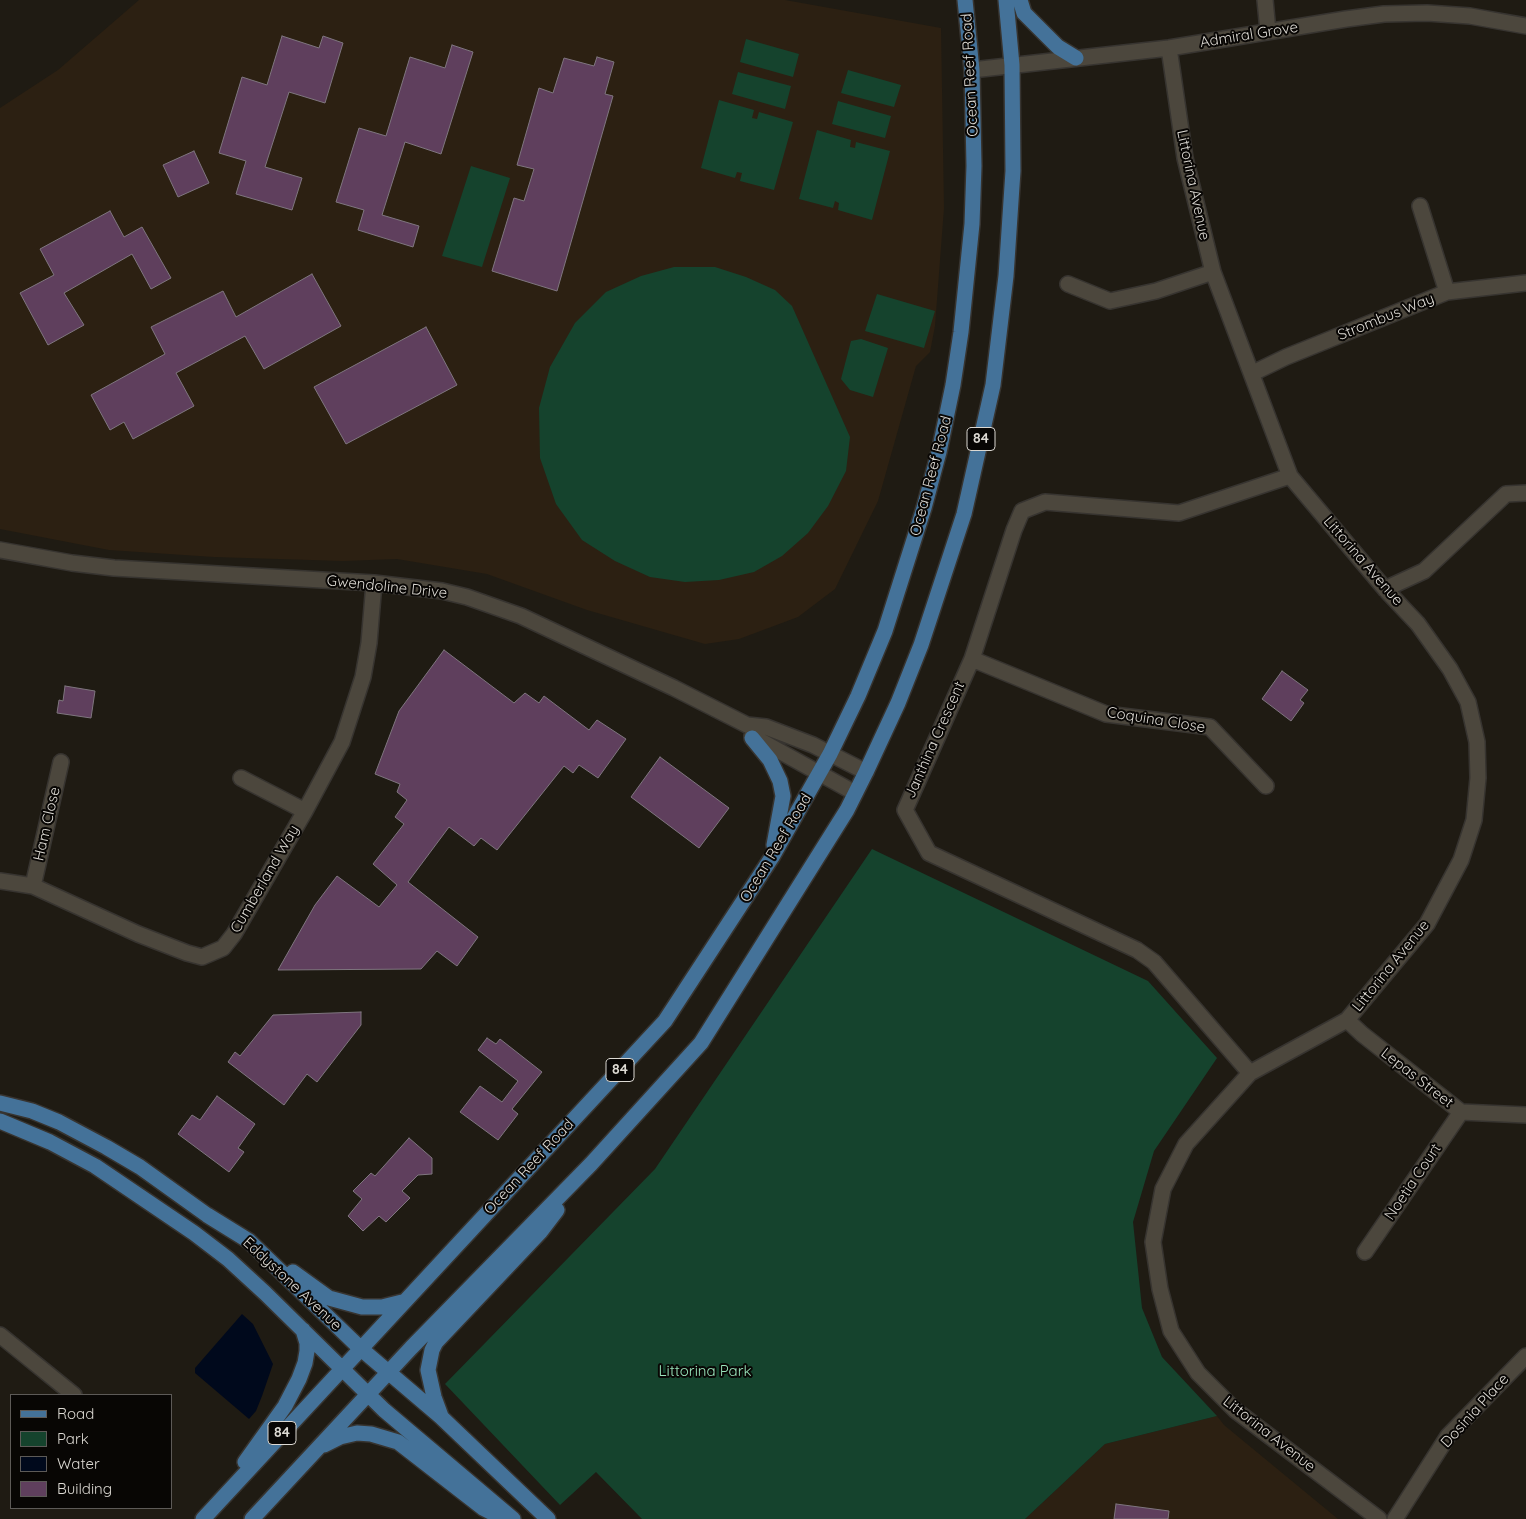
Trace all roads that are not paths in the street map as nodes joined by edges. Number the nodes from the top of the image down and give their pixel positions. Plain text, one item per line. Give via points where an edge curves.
1 (965, 0) edge
2 (1006, 0) edge
3 (1020, 0) edge
4 (1265, 0) edge
5 (1526, 26) edge
6 (1268, 31) junction
7 (1170, 48) junction
8 (1076, 58) junction
9 (1012, 65) junction
10 (972, 70) junction
11 (1420, 206) dead end
12 (1213, 272) junction
13 (1526, 283) edge
14 (1068, 284) dead end
15 (1448, 292) junction
16 (1253, 373) junction
17 (1290, 476) junction
18 (1526, 493) edge
19 (0, 550) edge
20 (374, 583) junction
21 (1385, 589) junction
22 (972, 659) junction
23 (750, 731) junction
24 (830, 754) junction
25 (61, 762) dead end
26 (866, 772) junction
27 (819, 773) junction
28 (241, 778) dead end
29 (1266, 786) dead end
30 (855, 793) junction
31 (305, 811) junction
32 (772, 857) junction
33 (0, 881) edge
34 (33, 886) junction
35 (1347, 1020) junction
36 (1250, 1073) junction
37 (1, 1107) edge
38 (1461, 1112) junction
39 (1526, 1114) edge
40 (0, 1121) edge
41 (591, 1164) junction
42 (207, 1215) junction
43 (249, 1241) junction
44 (1366, 1252) dead end
45 (228, 1259) junction
46 (402, 1302) junction
47 (303, 1330) junction
48 (0, 1336) edge
49 (360, 1348) junction
50 (1526, 1356) edge
51 (341, 1369) junction
52 (388, 1373) junction
53 (73, 1394) edge
54 (368, 1395) junction
55 (441, 1417) junction
56 (318, 1448) junction
57 (203, 1518) edge
58 (252, 1519) edge
59 (504, 1519) edge
60 (513, 1519) edge
61 (548, 1519) edge
62 (1379, 1519) edge
63 (1395, 1519) edge

1 - 10 main road, Ocean Reef Road / 84
2 - 9 main road, 84
3 - 8 main road via 1024,13 1058,46
4 - 6 street
5 - 6 street, Admiral Grove via 1470,16 1427,13 1384,14
6 - 7 street, Admiral Grove
7 - 8 street, Admiral Grove
7 - 12 street, Littorina Avenue via 1185,158
8 - 9 street, Admiral Grove
9 - 10 street, Admiral Grove
9 - 26 main road, 84 via 1013,171 1006,276 993,385 964,514 928,626
10 - 24 main road, Ocean Reef Road / 84 via 972,224 953,385 924,508 885,631
11 - 15 street
12 - 14 street via 1156,291 1110,300
12 - 16 street, Littorina Avenue
13 - 15 street, Strombus Way
15 - 16 street, Strombus Way
16 - 17 street, Littorina Avenue
17 - 21 street, Littorina Avenue
17 - 22 street, Janthina Crescent via 1179,513 1045,502 1022,511
18 - 21 street via 1506,494 1424,571
19 - 20 street, Gwendoline Drive via 114,568
20 - 23 street, Gwendoline Drive via 442,591 522,616 674,688
20 - 31 street, Cumberland Way via 369,643 356,701 342,742
21 - 35 street, Littorina Avenue via 1418,624 1450,669 1468,702 1478,742 1478,778 1474,820 1461,860 1427,924
22 - 29 street, Coquina Close via 1106,714 1210,727
22 - 36 street, Janthina Crescent via 905,810 929,853 1137,950 1154,962
23 - 24 street, Gwendoline Drive via 766,727
23 - 27 street, Gwendoline Drive
23 - 32 main road via 770,760 783,796
24 - 26 street, Gwendoline Drive
24 - 27 main road, Ocean Reef Road / 84
25 - 34 street, Ham Close
26 - 30 main road, 84
27 - 30 street, Gwendoline Drive
27 - 32 main road, Ocean Reef Road / 84
28 - 31 street
30 - 41 main road, 84 via 701,1043
31 - 34 street, Cumberland Way via 234,934 223,948 202,957 138,934
32 - 46 main road, Ocean Reef Road / 84 via 665,1021
33 - 34 street, Cumberland Way
35 - 36 street, Littorina Avenue
35 - 38 street, Lepas Street
36 - 62 street, Littorina Avenue via 1186,1144 1163,1189 1153,1242 1171,1331 1198,1373 1235,1410
37 - 42 main road, Eddystone Avenue via 32,1112 59,1122 140,1167
38 - 39 street, Lepas Street
38 - 44 street, Noetia Court
40 - 45 main road, Eddystone Avenue via 95,1166
41 - 52 main road, 84
41 - 55 main road via 541,1232 436,1342 428,1370
42 - 43 main road, Eddystone Avenue
42 - 45 main road via 206,1230
43 - 46 main road via 329,1298 362,1307
43 - 49 main road, Eddystone Avenue
45 - 47 main road, Eddystone Avenue
46 - 49 main road, Ocean Reef Road / 84
47 - 51 main road, Eddystone Avenue
47 - 57 main road via 307,1343 305,1364 285,1406
48 - 53 street
49 - 51 main road, Ocean Reef Road / 84
49 - 52 main road, Eddystone Avenue
50 - 63 street, Dosinia Place via 1448,1436
51 - 54 main road, Eddystone Avenue
51 - 57 main road, Ocean Reef Road / 84
52 - 54 main road, 84
52 - 55 main road, Eddystone Avenue
54 - 56 main road, 84
54 - 60 main road, Eddystone Avenue
55 - 61 main road, Eddystone Avenue
56 - 58 main road, 84
56 - 59 main road via 356,1433 398,1442 483,1508

